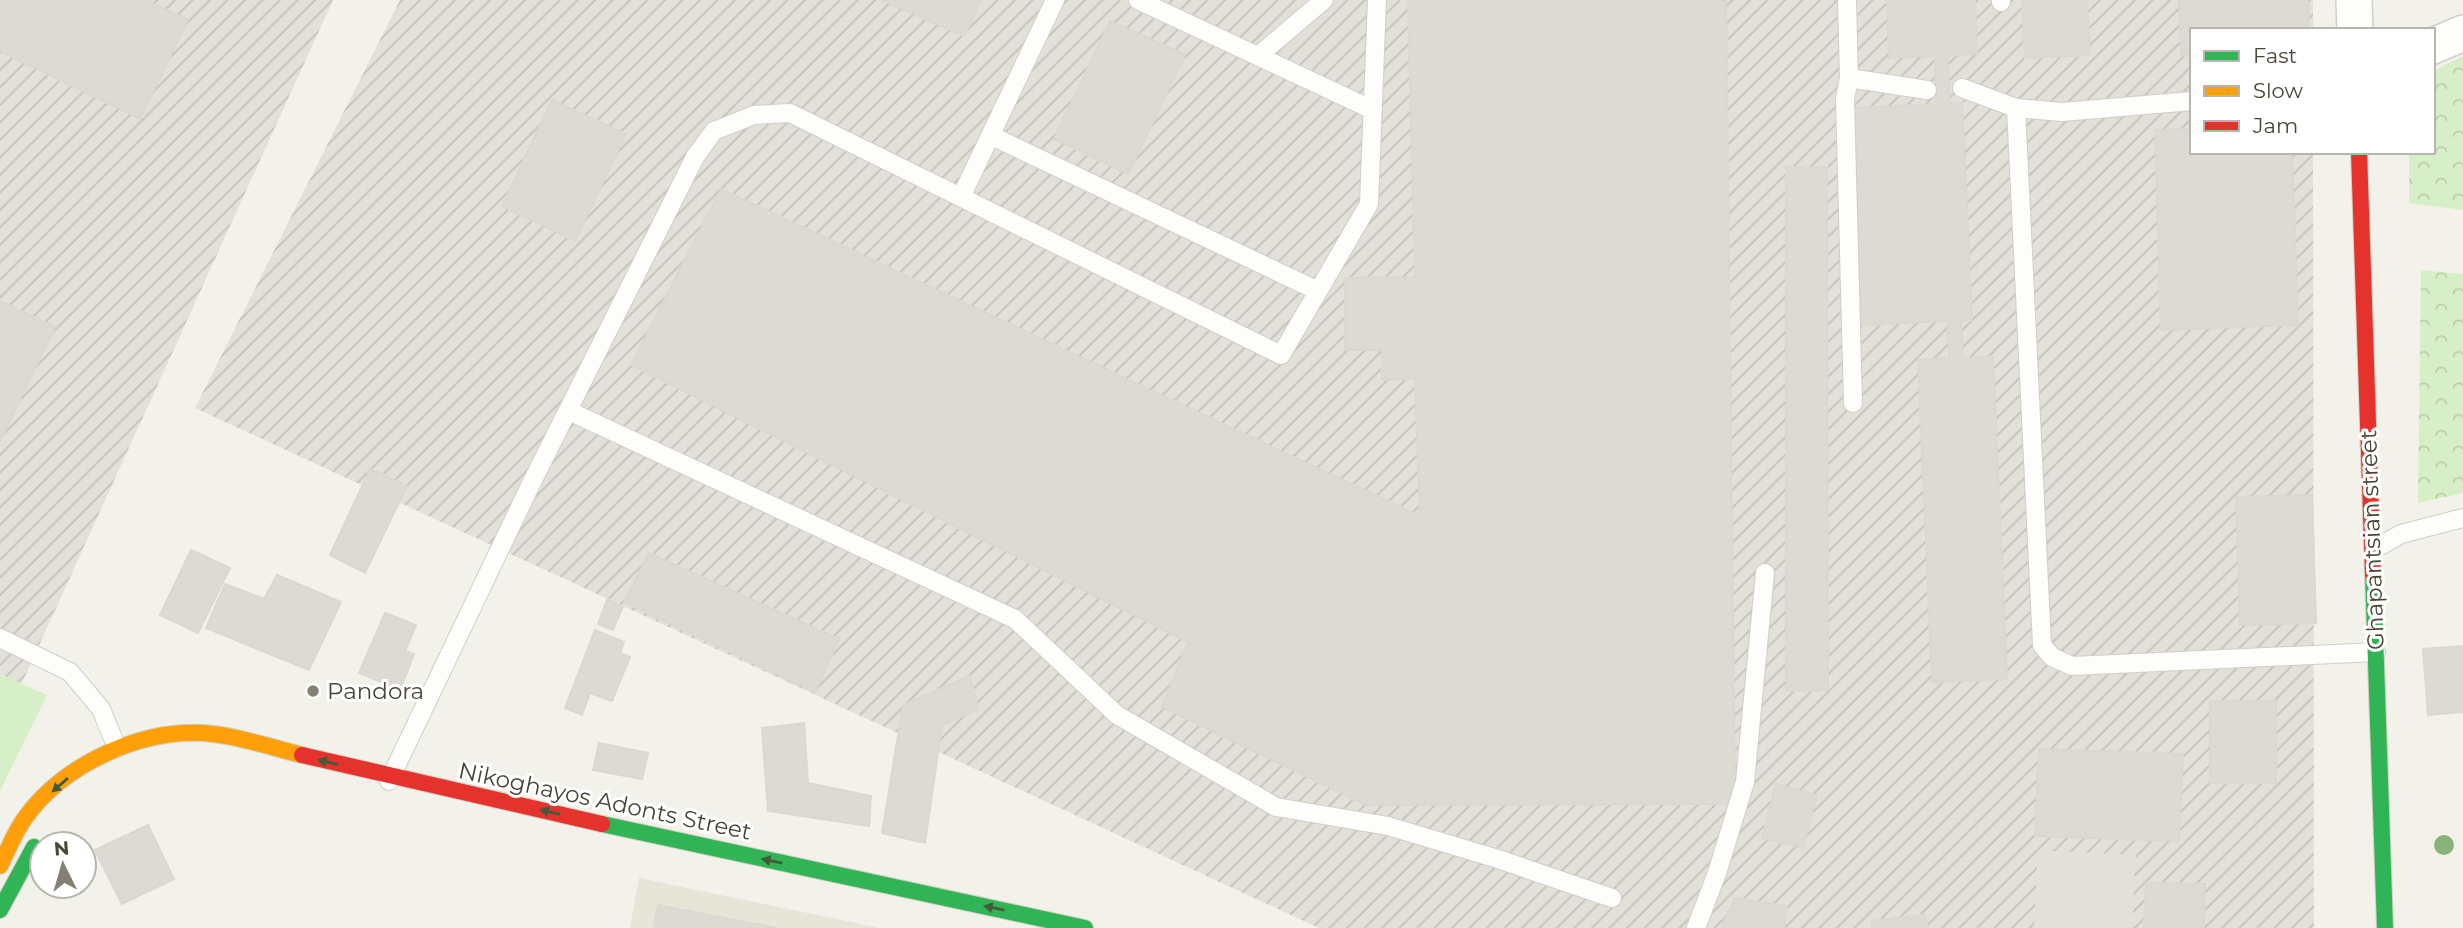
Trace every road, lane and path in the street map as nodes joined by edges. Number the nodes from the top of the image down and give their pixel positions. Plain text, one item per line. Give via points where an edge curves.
1 (1055, 0) edge
2 (1138, 0) edge
3 (1324, 0) edge
4 (1377, 0) edge
5 (1847, 0) edge
6 (2354, 0) edge
7 (2355, 28) edge
8 (2463, 33) edge
9 (2435, 45) edge
10 (1258, 56) junction
11 (1849, 78) junction
12 (1962, 88) dead end
13 (1927, 90) dead end
14 (2190, 101) edge
15 (2016, 107) junction
16 (1373, 110) junction
17 (992, 136) junction
18 (2359, 154) edge
19 (961, 197) junction
20 (1318, 291) junction
21 (1853, 403) dead end
22 (569, 411) junction
23 (2463, 518) edge
24 (2373, 550) junction
25 (1765, 573) dead end
26 (0, 638) edge
27 (2376, 652) junction
28 (117, 748) junction
29 (390, 776) junction
30 (390, 796) dead end
31 (636, 831) junction
32 (631, 851) dead end
33 (28, 859) edge
34 (0, 866) edge
35 (1612, 898) dead end
36 (0, 910) edge
37 (1085, 928) edge
38 (1696, 928) edge
39 (2385, 928) edge

1 - 17 lane
2 - 10 lane
3 - 10 lane
4 - 16 lane
5 - 11 lane
6 - 7 street
8 - 9 street
10 - 16 lane
11 - 13 lane
11 - 21 lane via 1845,99
12 - 15 lane
14 - 15 lane via 2062,112
15 - 27 lane via 2042,645 2052,657 2072,666
16 - 20 lane via 1369,204
17 - 19 lane
17 - 20 lane
18 - 24 street, Ghapantsian street
19 - 20 lane via 1281,355
19 - 22 lane via 790,113 754,115 714,131 695,157
22 - 29 lane
22 - 35 lane via 1015,619 1117,715 1276,807 1388,826
23 - 24 lane via 2400,534
24 - 27 street, Ghapantsian street
25 - 38 lane via 1745,782
26 - 28 lane via 70,672 101,709
27 - 39 street, Ghapantsian street
29 -> 28 street, Nikoghayos Adonts Street via 194,731 160,734
28 -> 34 street, Nikoghayos Adonts Street via 73,774 27,815
29 - 30 lane
31 -> 29 street, Nikoghayos Adonts Street
31 - 32 street
37 -> 31 street, Nikoghayos Adonts Street
33 - 36 street

